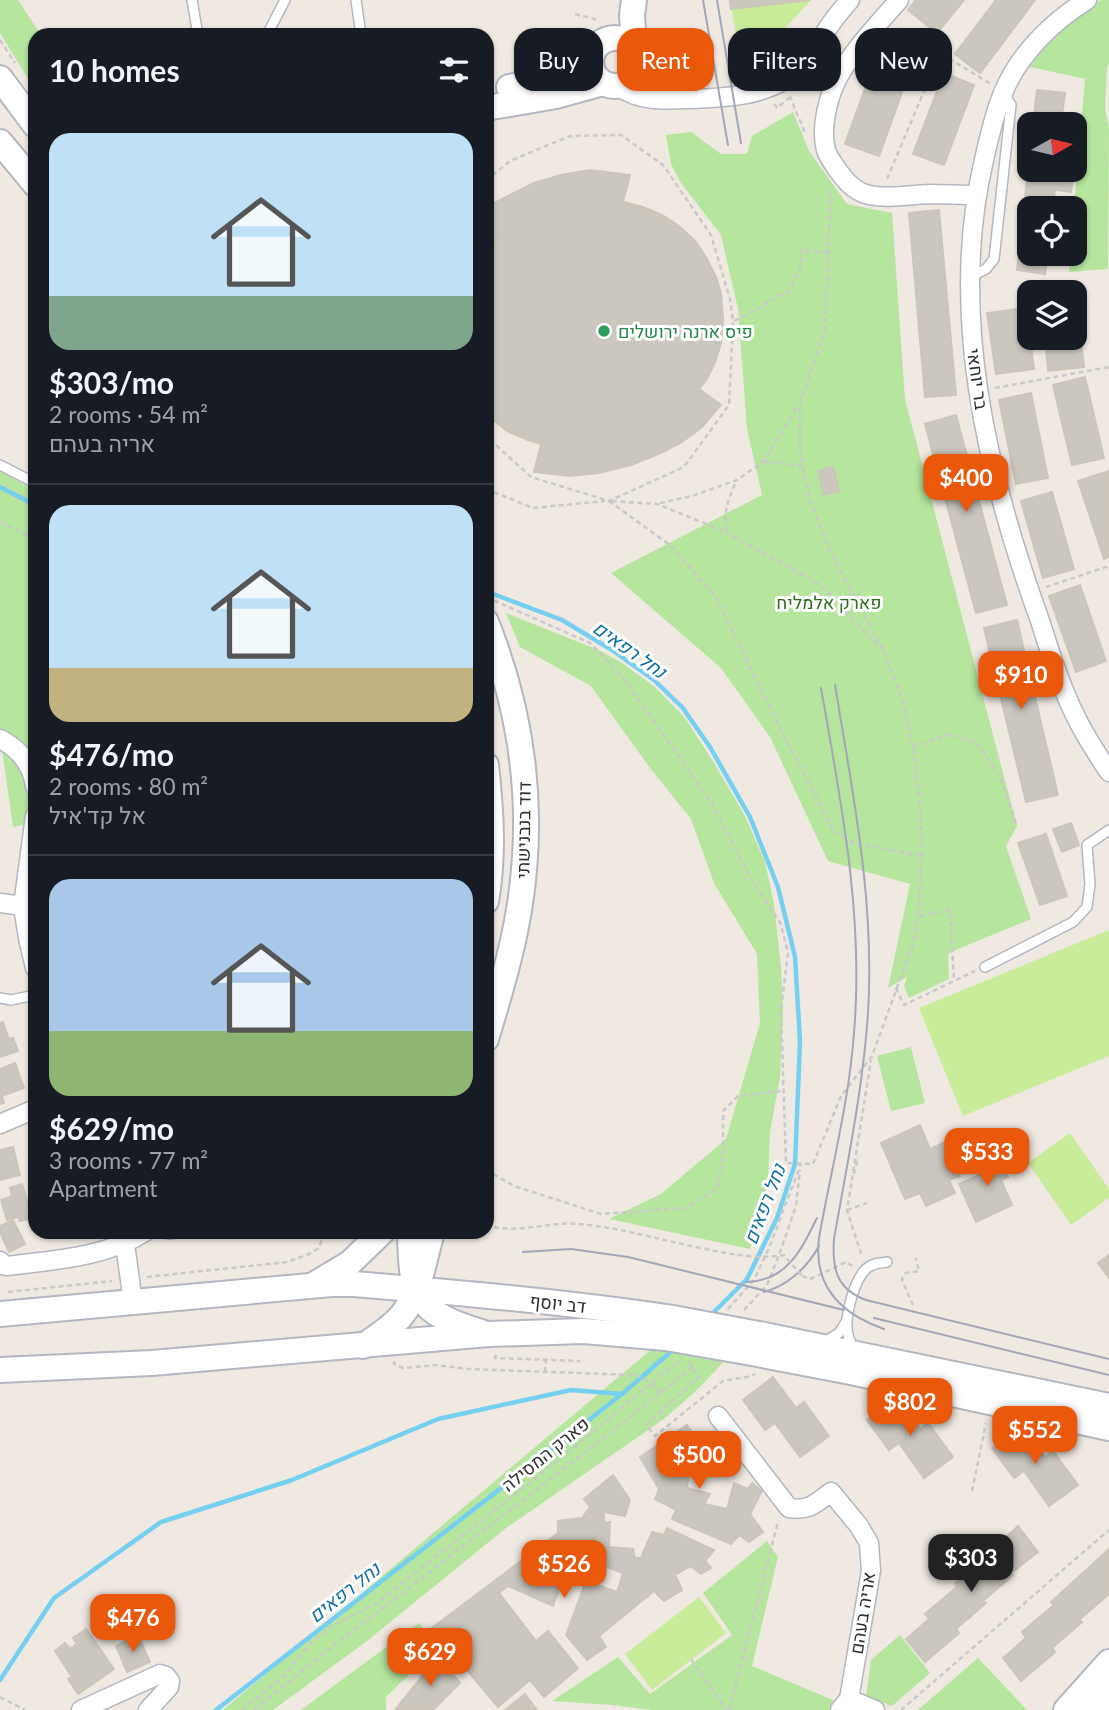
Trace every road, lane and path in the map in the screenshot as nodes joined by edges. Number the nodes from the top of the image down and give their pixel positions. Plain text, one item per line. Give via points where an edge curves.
1 (192, 0) edge
2 (285, 0) edge
3 (356, 0) edge
4 (620, 0) edge
5 (634, 0) edge
6 (850, 0) edge
7 (899, 0) edge
8 (1087, 0) edge
9 (575, 14) dead end
10 (883, 19) junction
11 (197, 28) edge
12 (271, 28) edge
13 (360, 28) edge
14 (587, 28) edge
15 (634, 28) edge
16 (898, 28) edge
17 (603, 31) edge
18 (952, 60) edge
19 (0, 78) edge
20 (603, 80) edge
21 (611, 85) junction
22 (617, 85) edge
23 (514, 87) edge
24 (494, 90) edge
25 (673, 91) edge
26 (924, 91) edge
27 (1003, 92) junction
28 (790, 97) dead end
29 (696, 99) junction
30 (494, 107) edge
31 (28, 116) edge
32 (0, 142) edge
33 (831, 161) junction
34 (494, 174) edge
35 (28, 176) edge
36 (977, 195) junction
37 (880, 196) junction
38 (828, 252) junction
39 (970, 277) junction
40 (733, 321) junction
41 (1109, 367) edge
42 (979, 391) junction
43 (800, 403) junction
44 (494, 443) edge
45 (764, 461) junction
46 (0, 465) edge
47 (803, 466) junction
48 (28, 479) edge
49 (737, 480) junction
50 (494, 492) edge
51 (609, 501) junction
52 (657, 504) junction
53 (0, 522) edge
54 (726, 532) junction
55 (28, 536) edge
56 (1109, 566) edge
57 (1030, 593) junction
58 (494, 601) edge
59 (494, 644) edge
60 (884, 652) junction
61 (0, 739) edge
62 (912, 748) junction
63 (28, 764) edge
64 (1109, 772) edge
65 (1017, 826) dead end
66 (1109, 830) edge
67 (922, 856) junction
68 (28, 868) edge
69 (0, 903) edge
70 (23, 906) junction
71 (918, 916) junction
72 (28, 938) edge
73 (985, 967) joint
74 (954, 981) junction
75 (896, 988) junction
76 (28, 996) edge
77 (0, 998) edge
78 (494, 1011) edge
79 (872, 1056) junction
80 (783, 1091) junction
81 (28, 1112) edge
82 (0, 1124) edge
83 (800, 1164) junction
84 (494, 1175) edge
85 (867, 1203) dead end
86 (847, 1210) junction
87 (494, 1227) edge
88 (133, 1239) edge
89 (322, 1239) edge
90 (375, 1239) edge
91 (410, 1239) edge
92 (430, 1239) edge
93 (125, 1244) junction
94 (861, 1254) dead end
95 (916, 1258) dead end
96 (0, 1261) edge
97 (887, 1262) dead end
98 (862, 1273) junction
99 (315, 1284) junction
100 (131, 1290) junction
101 (416, 1290) junction
102 (0, 1293) edge
103 (913, 1305) dead end
104 (728, 1309) dead end
105 (0, 1314) edge
106 (739, 1316) dead end
107 (847, 1320) junction
108 (670, 1328) junction
109 (810, 1344) junction
110 (363, 1346) junction
111 (492, 1346) junction
112 (756, 1353) junction
113 (860, 1355) junction
114 (702, 1357) dead end
115 (393, 1359) dead end
116 (545, 1359) junction
117 (580, 1361) dead end
118 (693, 1367) junction
119 (0, 1370) edge
120 (545, 1372) junction
121 (652, 1384) junction
122 (662, 1392) junction
123 (1109, 1406) edge
124 (718, 1416) dead end
125 (986, 1424) dead end
126 (1109, 1428) edge
127 (972, 1491) dead end
128 (789, 1508) junction
129 (1109, 1530) edge
130 (691, 1659) dead end
131 (1109, 1662) edge
132 (1109, 1691) edge
133 (0, 1697) edge
134 (844, 1704) edge
135 (24, 1710) edge
136 (81, 1710) edge
137 (148, 1710) edge
138 (242, 1710) edge
139 (254, 1710) edge
140 (727, 1710) edge
141 (875, 1710) edge
142 (901, 1710) edge
143 (1066, 1710) edge
144 (1093, 1710) edge

1 - 11 lane
2 - 12 lane
3 - 13 lane
4 - 17 main road via 616,15
5 - 15 main road
6 - 29 street via 803,66 781,82 745,95
7 - 10 street
8 - 27 street, בר יוחאי via 1033,46
9 - 14 path
10 - 16 path
10 - 33 street via 833,88 825,123
18 - 27 path
19 - 31 main road
20 - 21 main road
21 - 22 main road
21 - 29 street via 643,97
21 - 30 main road
23 - 24 main road
25 - 29 street
26 - 37 path
27 - 36 street, בר יוחאי
27 - 39 lane via 1011,105 994,259 986,270
28 - 33 path via 810,142
32 - 35 main road
33 - 37 street via 857,190
33 - 38 path
34 - 40 path via 510,161 570,136 621,135 663,165 711,235
36 - 37 street
36 - 39 street, בר יוחאי
38 - 40 path via 802,250 800,270 789,291
38 - 43 path via 825,330
39 - 42 street, בר יוחאי
40 - 51 path via 729,405 684,467
41 - 42 path
42 - 57 street, בר יוחאי via 1000,491
43 - 45 path
43 - 47 path
44 - 51 path via 531,477
45 - 47 path
45 - 49 path
46 - 48 lane
47 - 60 path via 809,498 830,551
49 - 52 path
49 - 54 path via 727,502
50 - 51 path via 533,508
51 - 52 path
51 - 67 path via 670,545 715,596 835,831 853,843
52 - 54 path
53 - 55 path
54 - 60 path via 822,586
56 - 57 path
57 - 64 street, בר יוחאי via 1075,716
58 - 80 path via 590,643 622,676 711,802 754,884 781,924 788,953 780,1010
59 - 78 main road, דוד בנבנישתי via 522,749 527,821 519,911
60 - 62 path via 904,705
61 - 63 street
62 - 65 path via 949,734 978,744 1002,780
62 - 67 path via 922,815
66 - 73 lane via 1087,845 1087,907 1073,922
67 - 71 path
68 - 70 street
69 - 70 street
70 - 72 street
71 - 74 path via 950,910
71 - 75 path
73 - 74 path
74 - 75 path via 904,1004
75 - 79 path
76 - 77 lane
79 - 83 path via 841,1096 813,1164
79 - 86 path
80 - 83 path via 786,1163
80 - 84 path via 738,1096 723,1111 717,1189 685,1208 601,1214 514,1186
81 - 82 street
83 - 104 path via 754,1280
83 - 106 path via 796,1206 767,1285
85 - 86 path
86 - 94 path
87 - 98 path, bridge via 576,1224 755,1257 784,1255 805,1279 846,1262
88 - 93 street
89 - 100 path via 319,1248 287,1262
90 - 99 main road via 350,1263
91 - 101 main road
92 - 101 main road
93 - 96 street via 86,1255 7,1266
93 - 100 street
95 - 103 path via 919,1272 906,1273 902,1280
97 - 98 lane via 873,1264
98 - 107 lane
99 - 100 main road, דב יוסף
99 - 101 main road, דב יוסף
100 - 102 path
100 - 105 main road, דב יוסף
101 - 108 main road, דב יוסף via 610,1308
101 - 110 main road via 401,1317
101 - 111 main road via 426,1305
107 - 109 lane via 835,1336
107 - 113 lane via 848,1336
108 - 111 main road, דב יוסף via 584,1331
108 - 112 main road, דב יוסף, bridge
109 - 112 main road, דב יוסף
109 - 113 main road, דב יוסף
110 - 111 main road, דב יוסף
110 - 119 main road, דב יוסף
111 - 116 path
112 - 118 path via 750,1377 723,1381 655,1436 646,1425 699,1377
112 - 126 main road, דב יוסף
113 - 123 main road, דב יוסף
114 - 118 path
115 - 120 path via 402,1368 436,1365
116 - 117 path
116 - 120 path
118 - 121 path, פארק המסילה via 684,1357
118 - 122 path
120 - 121 path via 634,1375
121 - 122 path
121 - 138 path, פארק המסילה via 377,1603 325,1631 282,1678
122 - 139 path
124 - 128 street
125 - 127 path
128 - 134 street, אריה בעהם via 811,1507 831,1492 869,1543 870,1571
128 - 140 path via 777,1524
129 - 142 path
130 - 140 path
131 - 143 main road
132 - 144 main road
133 - 135 path
134 - 141 street
136 - 137 street via 160,1674 166,1676 169,1687

